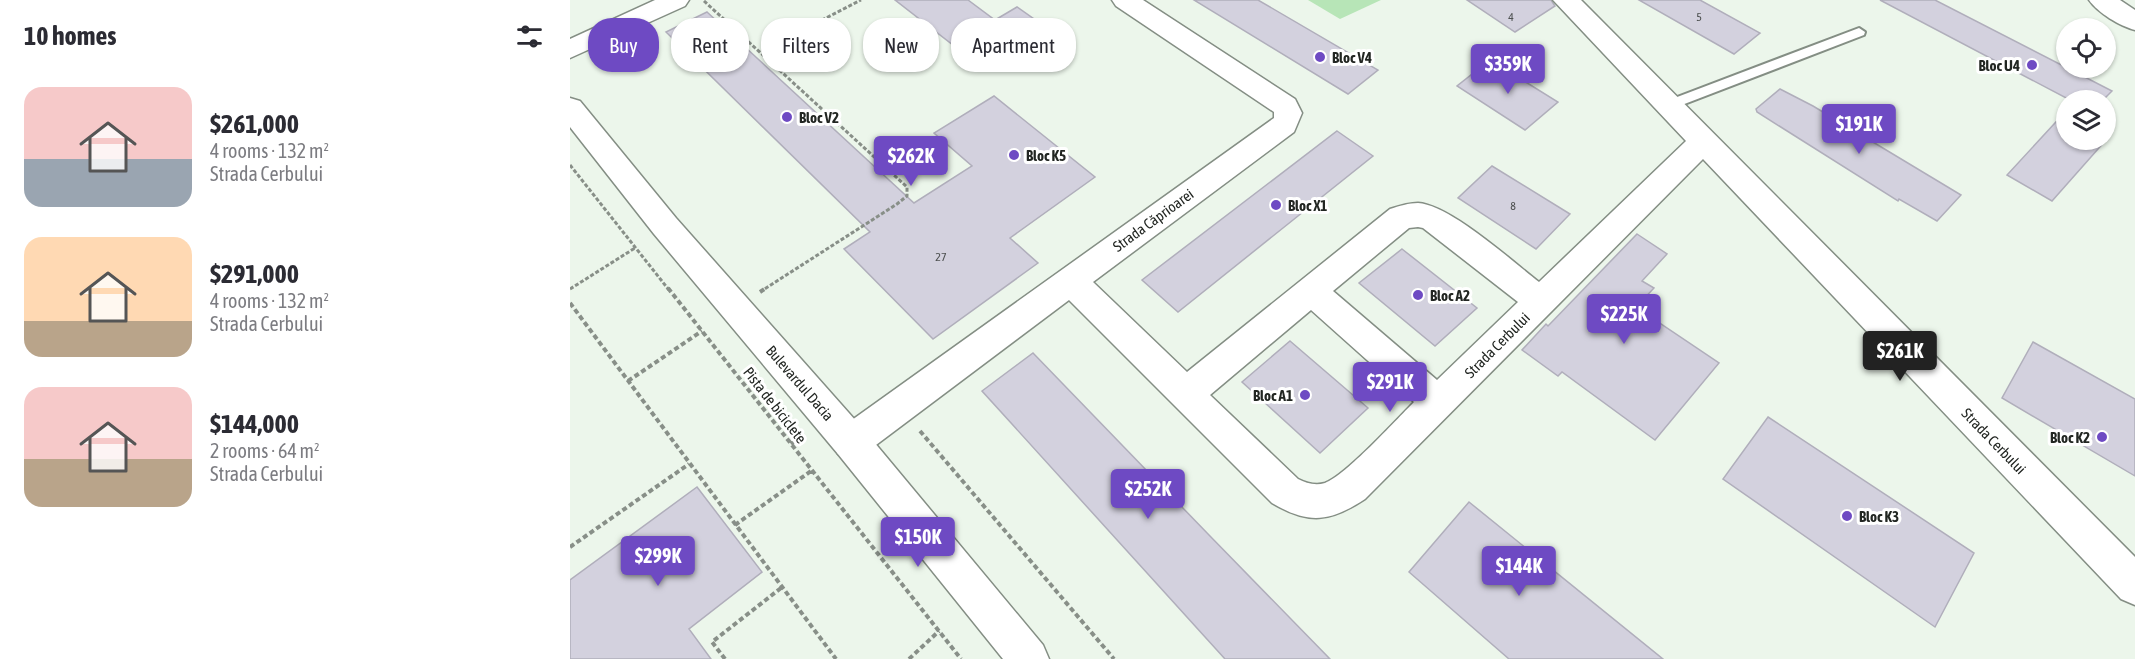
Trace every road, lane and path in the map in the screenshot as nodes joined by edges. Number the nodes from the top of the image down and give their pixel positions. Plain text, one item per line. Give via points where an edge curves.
1 (676, 0) edge
2 (703, 0) edge
3 (861, 0) edge
4 (1125, 0) edge
5 (1566, 0) edge
6 (2102, 0) edge
7 (826, 18) edge
8 (2135, 22) edge
9 (1859, 32) dead end
10 (570, 49) edge
11 (1669, 105) junction
12 (570, 108) edge
13 (1703, 141) junction
14 (570, 165) edge
15 (635, 248) junction
16 (1070, 280) junction
17 (570, 289) edge
18 (1311, 291) junction
19 (1541, 301) junction
20 (570, 303) edge
21 (735, 308) junction
22 (702, 331) junction
23 (628, 381) junction
24 (1186, 394) junction
25 (1438, 402) junction
26 (899, 406) junction
27 (851, 442) junction
28 (689, 464) junction
29 (811, 471) junction
30 (735, 525) junction
31 (570, 547) edge
32 (2135, 585) edge
33 (781, 588) junction
34 (939, 632) junction
35 (725, 659) edge
36 (836, 659) edge
37 (909, 659) edge
38 (961, 659) edge
39 (1029, 659) edge
40 (1114, 659) edge

1 - 10 street
2 - 21 path via 908,191 897,204
3 - 7 path
4 - 16 street, Strada Căprioarei via 1285,106 1289,119
5 - 11 street, Strada Cerbului
6 - 8 street
9 - 11 lane
11 - 13 street, Strada Cerbului
12 - 21 street, Bulevardul Dacia
13 - 19 street, Strada Cerbului
13 - 32 street, Strada Cerbului
14 - 15 path, Pista de biciclete
15 - 17 path
15 - 22 path, Pista de biciclete
16 - 24 street, Strada Cerbului
16 - 26 street, Strada Căprioarei
18 - 19 street via 1401,217 1419,215 1433,219
18 - 24 street
18 - 25 street
19 - 25 street, Strada Cerbului
20 - 23 path
21 - 27 street, Bulevardul Dacia
22 - 23 path
22 - 29 path, Pista de biciclete
23 - 28 path
24 - 25 street, Strada Cerbului via 1286,491 1309,503 1336,497 1352,487
26 - 27 street, Strada Căprioarei
26 - 40 path
27 - 39 street, Bulevardul Dacia
28 - 30 path
28 - 31 path
29 - 30 path
29 - 34 path, Pista de biciclete
30 - 33 path
33 - 35 path via 712,642
33 - 36 path
34 - 37 path
34 - 38 path, Pista de biciclete

